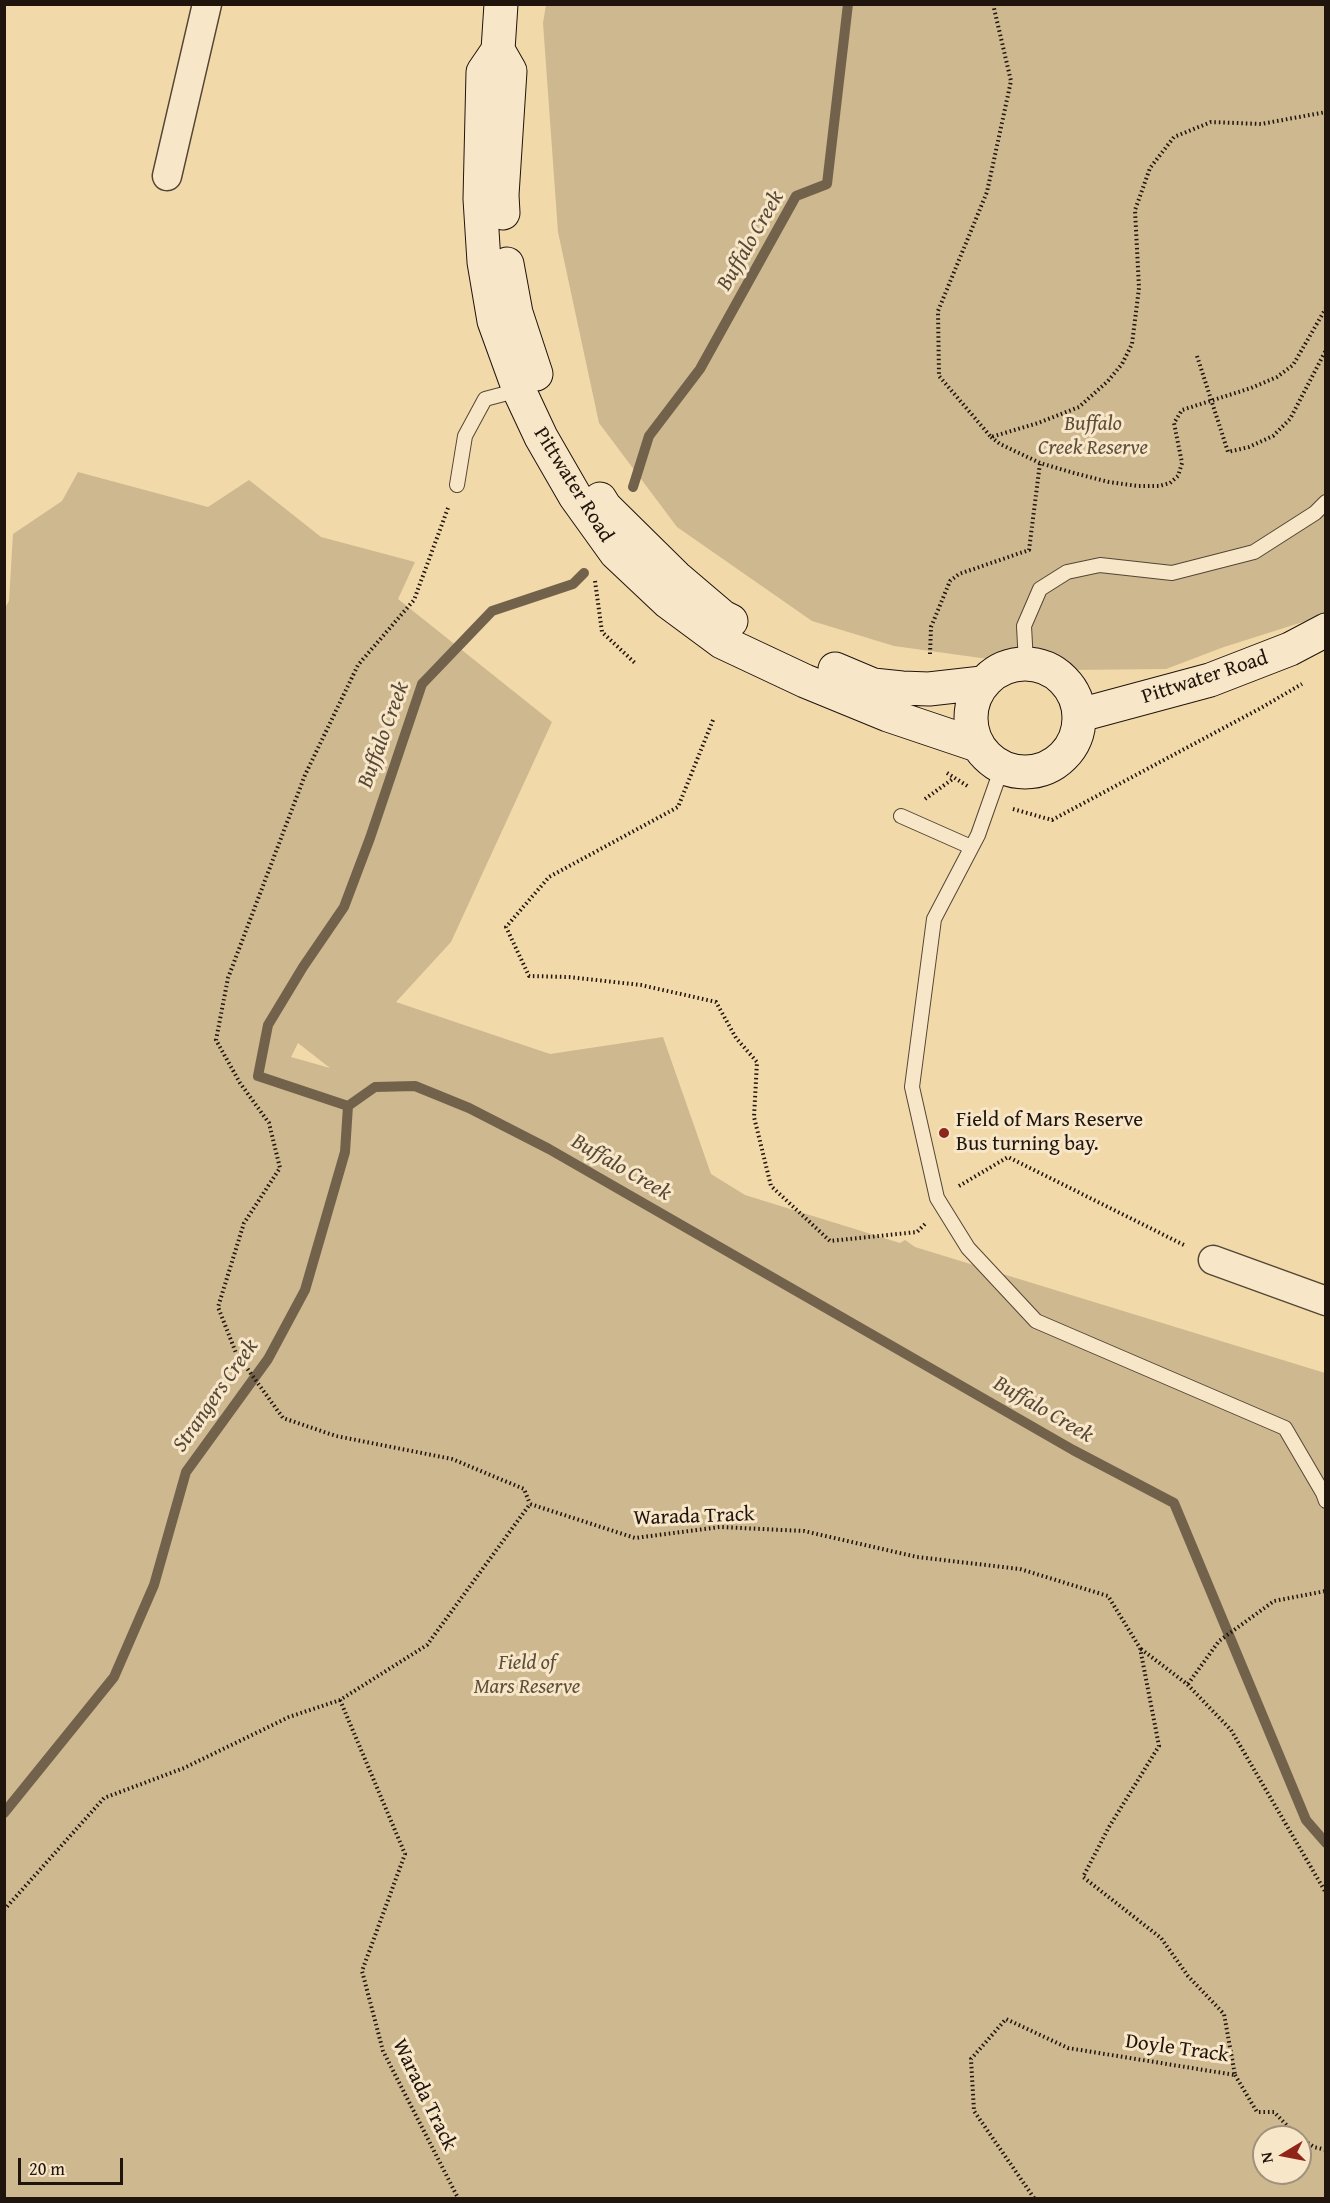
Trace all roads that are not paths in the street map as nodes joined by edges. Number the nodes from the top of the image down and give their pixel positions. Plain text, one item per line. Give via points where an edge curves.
1 (207, 4) edge
2 (501, 4) edge
3 (498, 50) junction
4 (167, 176) dead end
5 (519, 390) junction
6 (457, 484) road end
7 (1326, 502) edge
8 (1326, 630) edge
9 (1026, 663) junction
10 (982, 683) junction
11 (1080, 715) junction
12 (977, 745) junction
13 (1002, 767) junction
14 (901, 816) dead end
15 (971, 848) junction
16 (1213, 1260) road end
17 (1326, 1301) edge
18 (1326, 1502) edge

1 - 4 street
2 - 3 main road, Pittwater Road
3 - 5 main road, Pittwater Road via 483,72 480,199 484,262 494,321
3 - 10 main road, Pittwater Road via 510,71 502,195 505,257 516,313 559,433 605,507 723,617 772,643 873,685 929,689
5 - 6 lane via 485,399 465,436
5 - 12 main road, Pittwater Road via 575,496 616,553 668,602 722,642 805,681 888,716
7 - 9 lane via 1254,552 1172,573 1100,565 1067,572 1041,589 1024,626
8 - 11 main road, Pittwater Road via 1290,649 1210,680
9 - 10 main road via 1010,665
9 - 11 main road via 1056,672 1072,691
10 - 12 main road via 971,713
11 - 13 main road via 1072,746 1062,758 1033,772
12 - 13 main road via 987,758
13 - 15 lane
14 - 15 lane
15 - 18 lane via 934,919 912,1087 940,1202 968,1248 1036,1321 1285,1428
16 - 17 street

